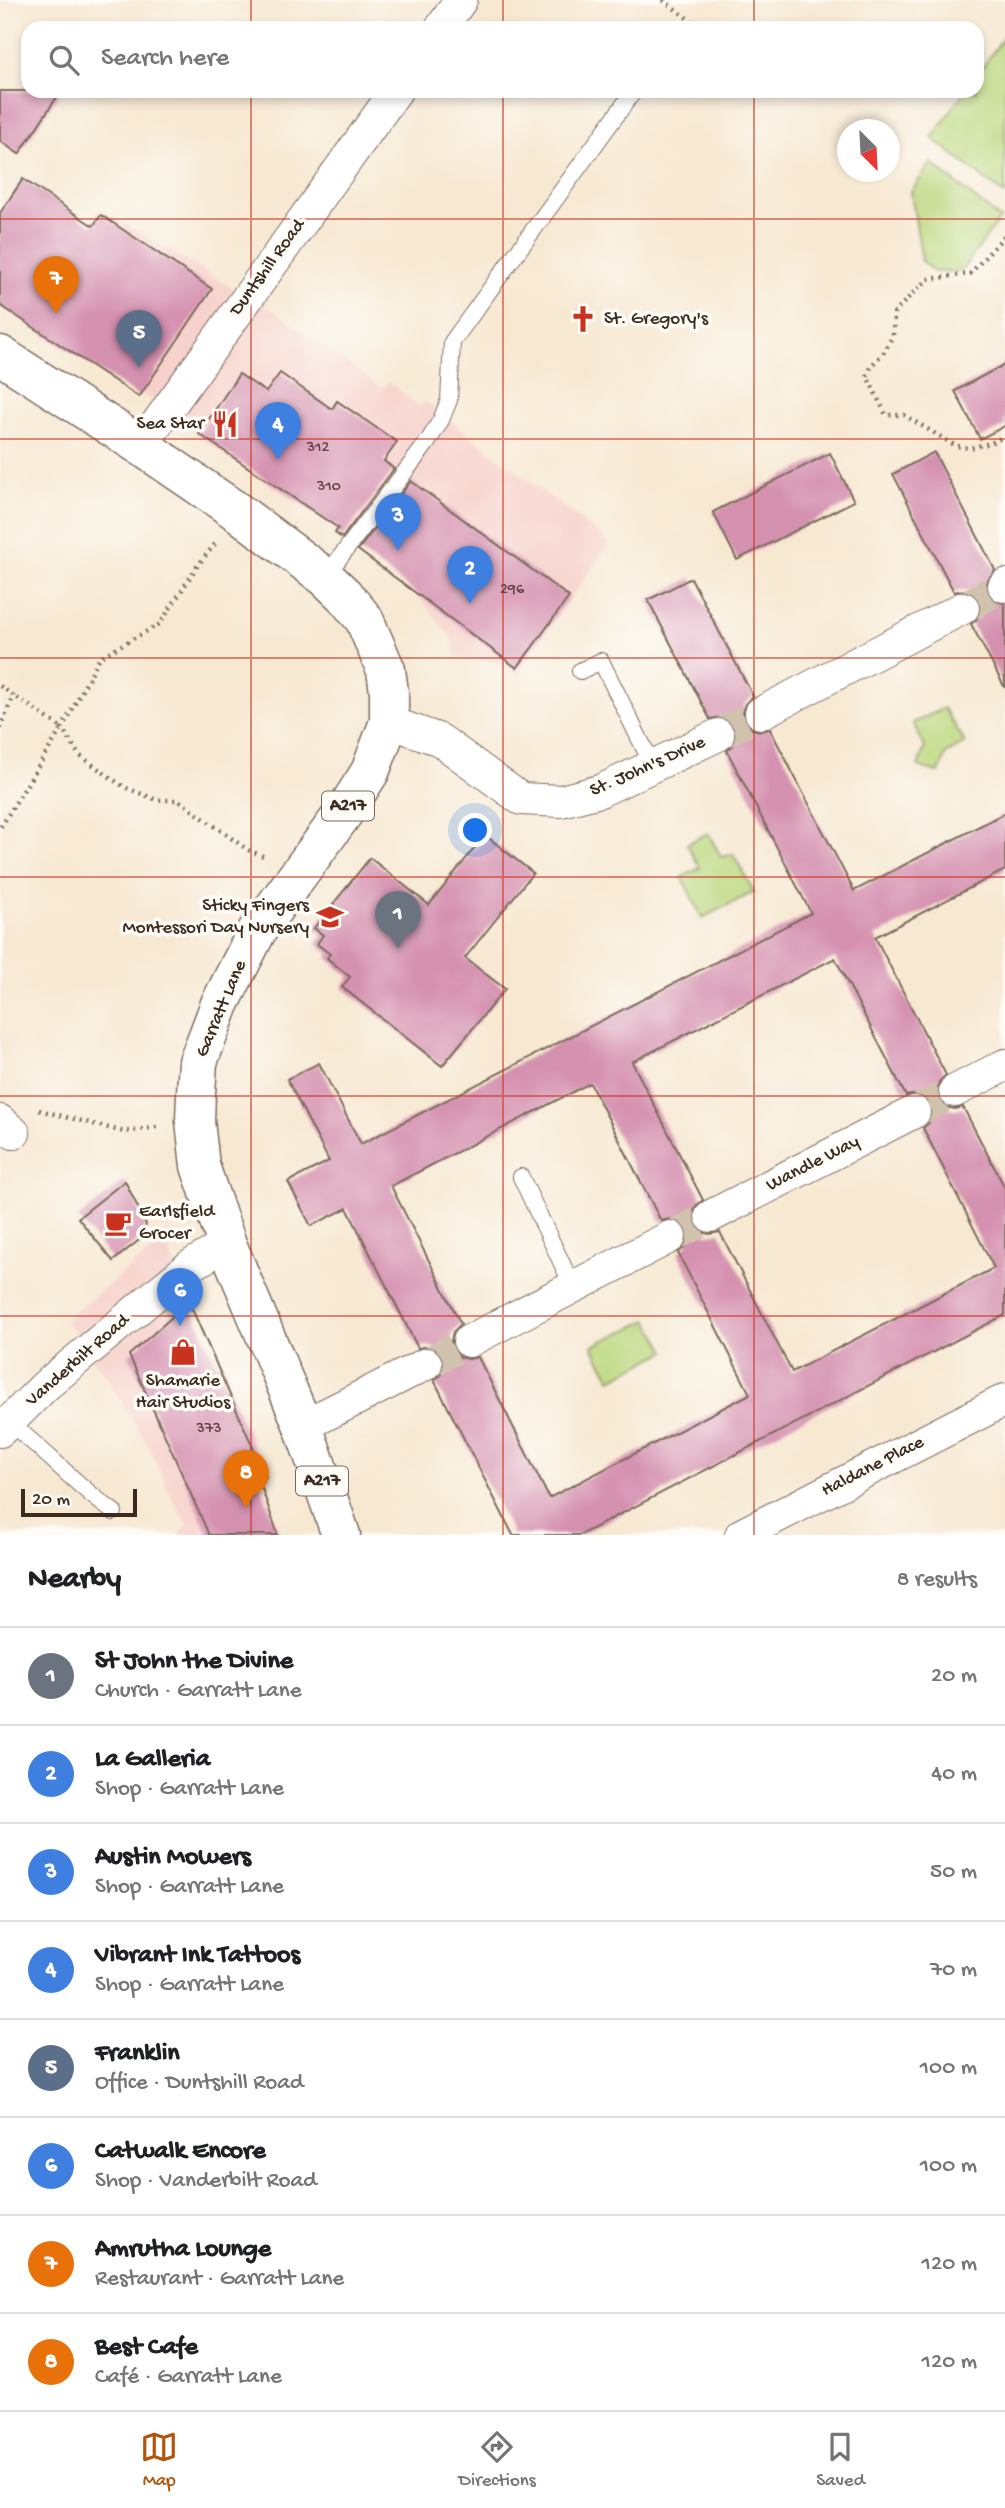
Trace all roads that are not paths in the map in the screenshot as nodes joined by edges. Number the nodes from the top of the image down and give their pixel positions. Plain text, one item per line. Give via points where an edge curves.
1 (461, 0) edge
2 (446, 21) edge
3 (391, 98) edge
4 (629, 98) edge
5 (0, 355) edge
6 (141, 446) junction
7 (325, 577) junction
8 (963, 608) tunnel mouth
9 (580, 671) dead end
10 (761, 713) tunnel mouth
11 (389, 722) junction
12 (718, 735) tunnel mouth
13 (653, 766) junction
14 (1005, 1066) edge
15 (955, 1091) tunnel mouth
16 (914, 1112) tunnel mouth
17 (522, 1177) dead end
18 (711, 1216) tunnel mouth
19 (670, 1237) tunnel mouth
20 (227, 1244) junction
21 (573, 1287) junction
22 (469, 1341) tunnel mouth
23 (426, 1364) tunnel mouth
24 (1005, 1400) edge
25 (303, 1426) junction
26 (4, 1427) edge
27 (114, 1512) dead end
28 (341, 1535) edge
29 (741, 1535) edge

1 - 2 street
3 - 6 street, Duntshill Road
4 - 7 lane via 452,342 449,400 441,420
5 - 6 main road, Garratt Lane / A217
6 - 7 main road, Garratt Lane / A217
7 - 11 main road, Garratt Lane / A217 via 364,619 376,642 386,670
8 - 10 street
9 - 13 lane via 601,661
11 - 13 street, St. John's Drive via 440,740 521,799 561,801 600,791
11 - 20 main road, Garratt Lane / A217 via 370,772 257,931 220,1004 198,1062 195,1121 200,1166
12 - 13 street, St. John's Drive
14 - 15 street
16 - 18 street, Wandle Way
17 - 21 lane
19 - 21 street
20 - 25 main road, Garratt Lane / A217
20 - 26 street, Vanderbilt Road via 190,1266 45,1386
21 - 22 street
23 - 25 street
24 - 29 street, Haldane Place
25 - 28 main road, Garratt Lane / A217
26 - 27 lane via 30,1438

